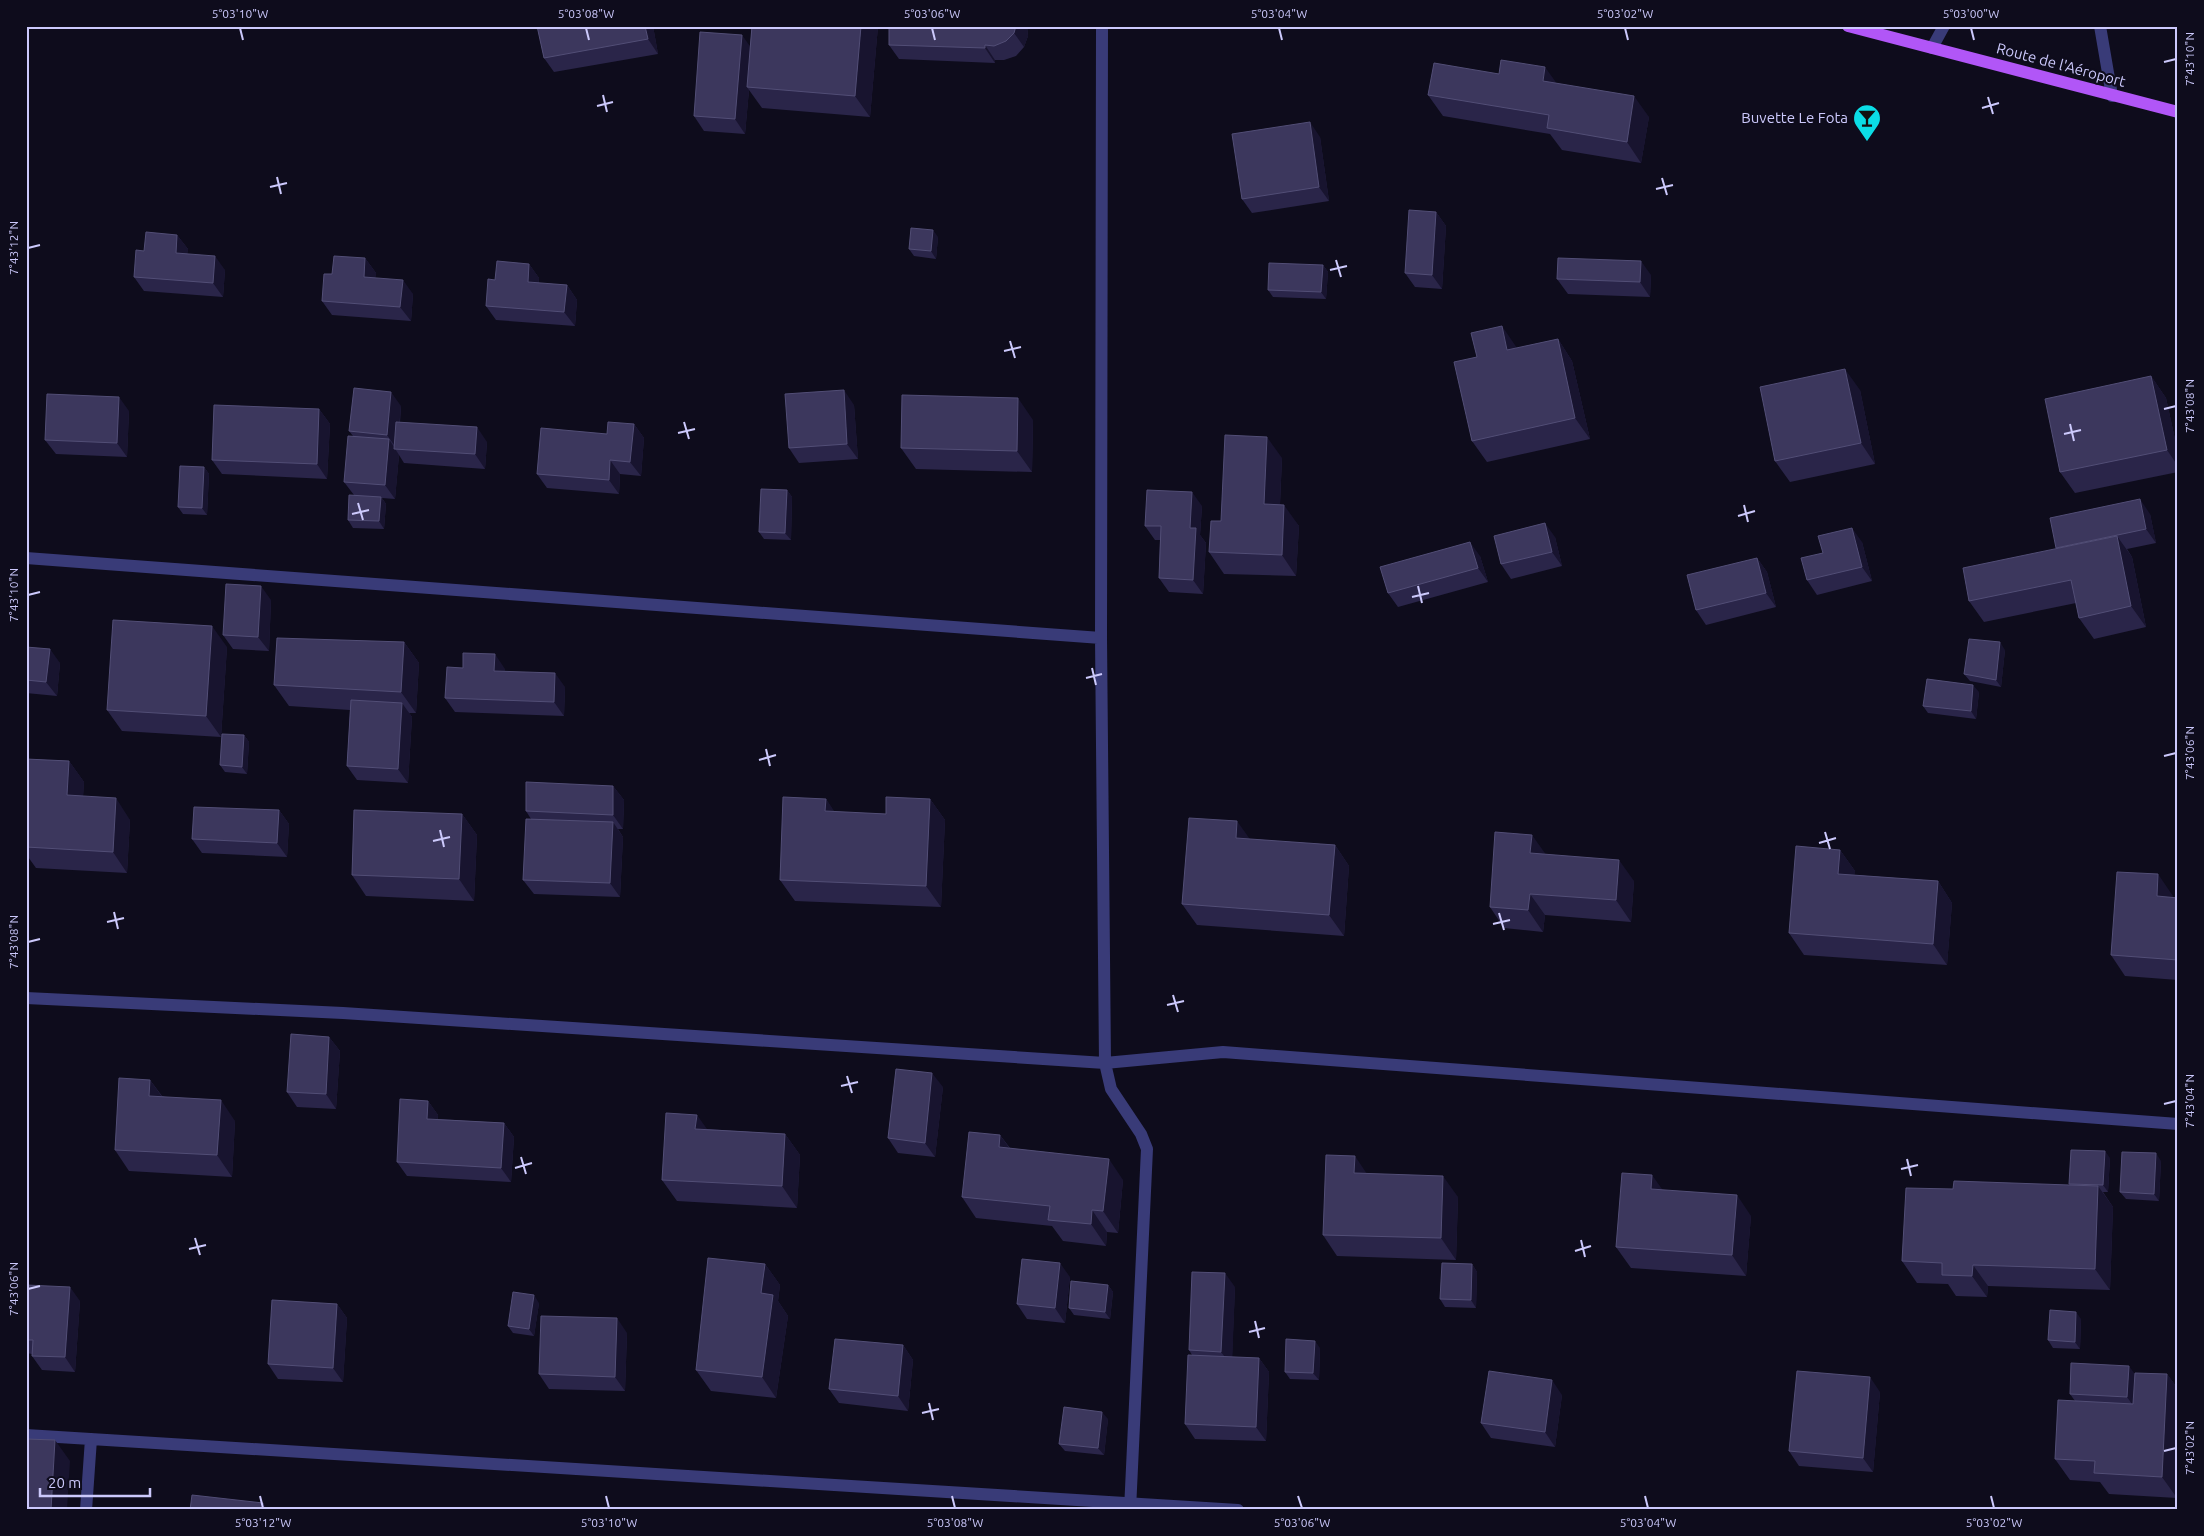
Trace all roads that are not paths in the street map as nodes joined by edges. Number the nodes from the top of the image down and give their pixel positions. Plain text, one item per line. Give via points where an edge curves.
1 (1102, 26) edge
2 (1848, 26) edge
3 (1944, 26) edge
4 (2100, 26) edge
5 (1932, 48) junction
6 (2112, 96) junction
7 (2178, 112) edge
8 (26, 558) edge
9 (1101, 638) junction
10 (26, 998) edge
11 (1105, 1063) junction
12 (2178, 1124) edge
13 (26, 1434) edge
14 (91, 1438) junction
15 (1130, 1506) edge
16 (86, 1510) edge
17 (1238, 1510) edge

1 - 9 street
2 - 5 main road, Route de l'Aéroport
3 - 5 street
4 - 6 street
5 - 6 main road, Route de l'Aéroport
6 - 7 main road, Route de l'Aéroport
8 - 9 street
9 - 11 street
10 - 11 street via 343,1013
11 - 12 street via 1223,1052
11 - 15 street via 1111,1089 1148,1149
13 - 14 street
14 - 15 street
14 - 16 street
15 - 17 street

